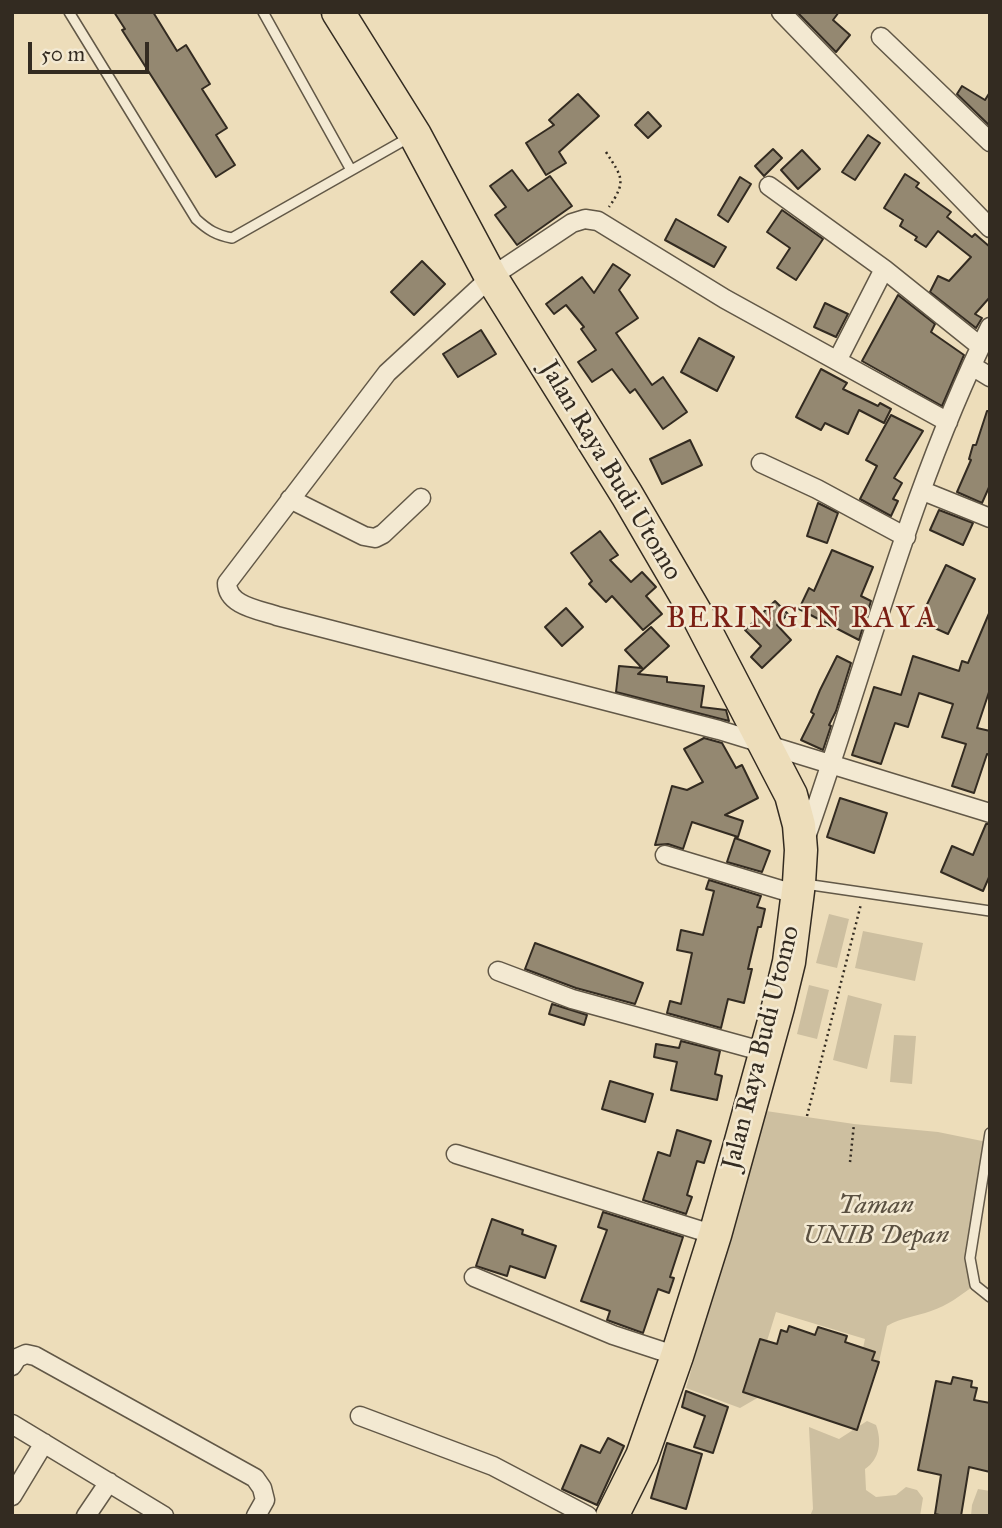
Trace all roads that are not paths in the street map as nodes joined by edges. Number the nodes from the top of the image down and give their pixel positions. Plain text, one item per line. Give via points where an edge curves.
1 (69, 12) edge
2 (264, 12) edge
3 (781, 12) edge
4 (347, 16) edge
5 (881, 37) dead end
6 (415, 135) junction
7 (990, 142) edge
8 (351, 170) junction
9 (769, 186) dead end
10 (990, 228) edge
11 (884, 269) junction
12 (492, 277) junction
13 (990, 327) edge
14 (981, 346) junction
15 (837, 361) junction
16 (972, 366) junction
17 (990, 377) edge
18 (948, 422) junction
19 (761, 463) dead end
20 (923, 491) junction
21 (421, 498) dead end
22 (290, 499) junction
23 (990, 518) edge
24 (906, 537) junction
25 (763, 744) junction
26 (832, 764) junction
27 (990, 813) edge
28 (801, 850) junction
29 (665, 855) dead end
30 (799, 889) junction
31 (990, 911) edge
32 (498, 971) dead end
33 (765, 1052) junction
34 (990, 1133) edge
35 (456, 1154) dead end
36 (715, 1235) junction
37 (474, 1277) dead end
38 (990, 1297) edge
39 (677, 1356) junction
40 (12, 1366) edge
41 (360, 1416) dead end
42 (12, 1424) edge
43 (44, 1443) junction
44 (108, 1482) junction
45 (12, 1496) edge
46 (86, 1516) edge
47 (164, 1516) edge
48 (256, 1516) edge
49 (587, 1516) edge
50 (612, 1516) edge

1 - 8 lane via 196,219 211,232 232,237
2 - 8 lane
3 - 10 street
4 - 6 highway, Jalan Raya Budi Utomo
5 - 7 street
6 - 8 lane
6 - 12 highway, Jalan Raya Budi Utomo
9 - 11 street
11 - 14 street
11 - 15 street
12 - 15 street via 572,223 598,221
12 - 22 street via 387,373
12 - 25 highway, Jalan Raya Budi Utomo via 634,506 700,620
13 - 14 street
14 - 16 street
15 - 18 street
16 - 17 street
16 - 18 street
18 - 20 street
19 - 24 street
20 - 23 street
20 - 24 street
21 - 22 street via 375,538
22 - 25 street via 227,583 232,599 277,616
24 - 26 street
25 - 26 street
25 - 28 highway, Jalan Raya Budi Utomo via 791,795
26 - 27 street
26 - 28 street
28 - 30 highway, Jalan Raya Budi Utomo
29 - 30 street
30 - 31 lane
30 - 33 highway, Jalan Raya Budi Utomo via 789,962
32 - 33 street via 572,999
33 - 36 highway, Jalan Raya Budi Utomo
34 - 38 lane via 970,1258 975,1285
35 - 36 street
36 - 39 highway, Jalan Raya Budi Utomo
37 - 39 street via 613,1335
39 - 50 highway, Jalan Raya Budi Utomo via 642,1456
40 - 48 street via 26,1354 35,1356 255,1478 265,1500
41 - 49 street via 493,1466
42 - 43 street
43 - 44 street
43 - 45 street
44 - 46 street
44 - 47 street

